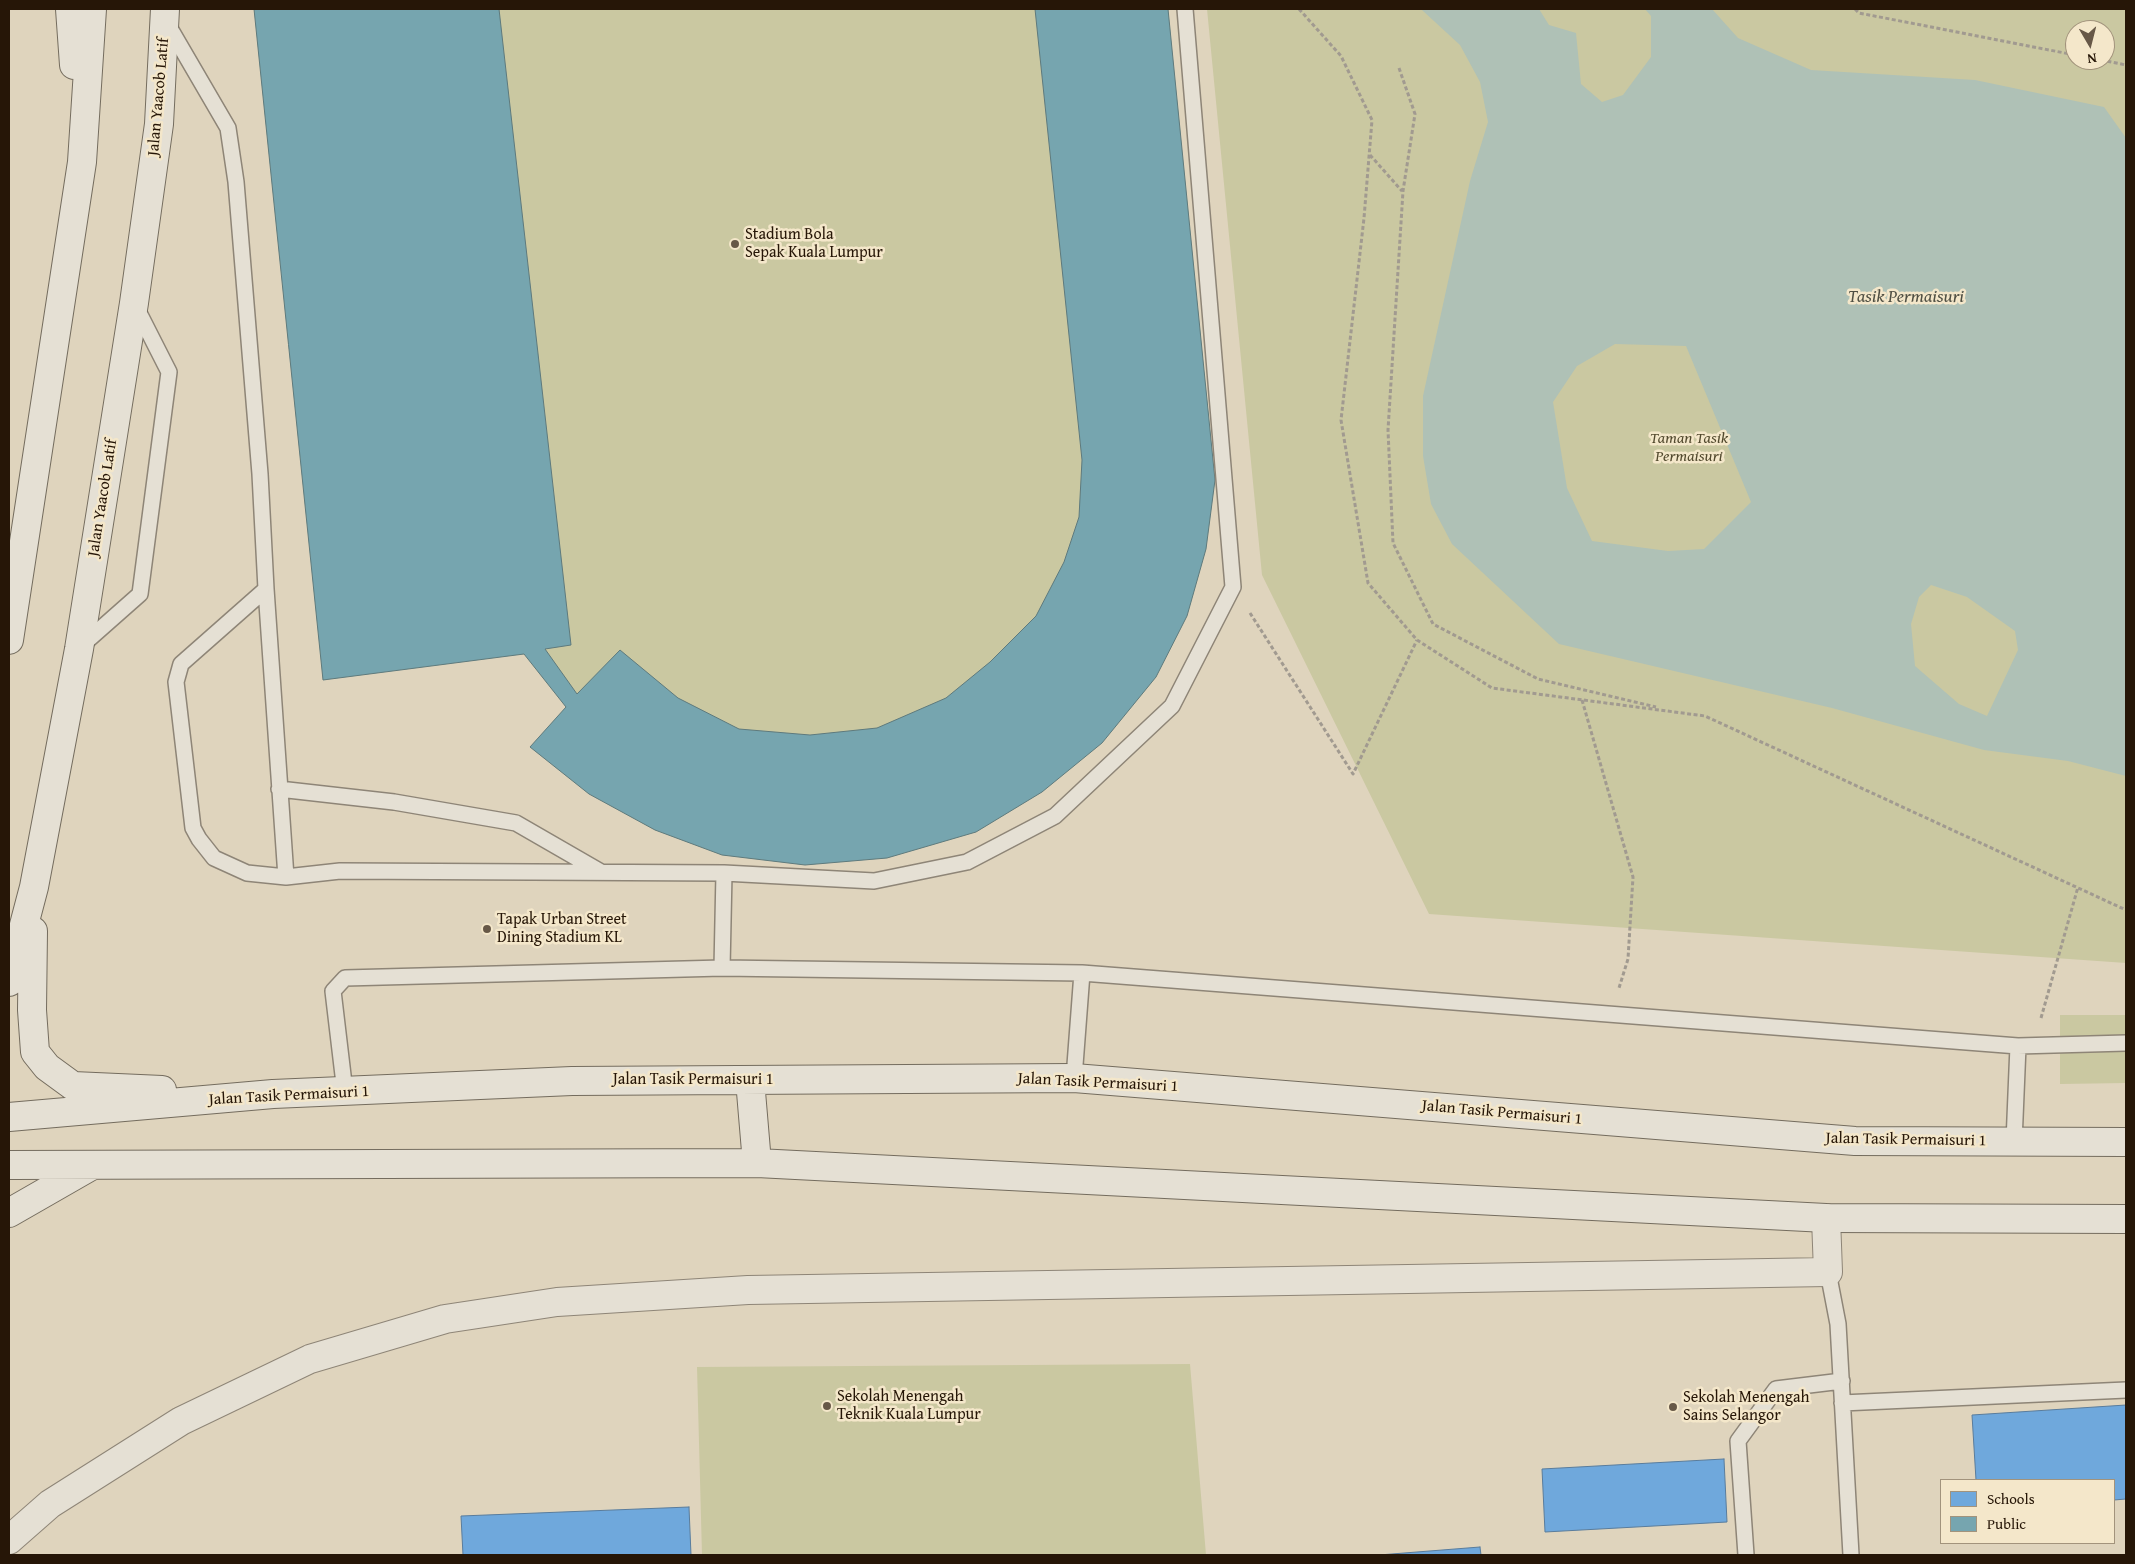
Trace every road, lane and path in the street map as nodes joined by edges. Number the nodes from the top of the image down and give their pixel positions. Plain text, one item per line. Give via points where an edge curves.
1 (70, 9) edge
2 (92, 9) edge
3 (1184, 9) edge
4 (1299, 9) edge
5 (1855, 9) edge
6 (165, 15) edge
7 (2065, 53) edge
8 (1400, 68) dead end
9 (1369, 154) junction
10 (82, 162) junction
11 (1403, 192) junction
12 (134, 303) junction
13 (1233, 587) junction
14 (266, 589) junction
15 (9, 640) edge
16 (1417, 640) junction
17 (79, 649) junction
18 (1582, 700) junction
19 (1674, 712) junction
20 (280, 789) junction
21 (602, 872) junction
22 (724, 873) junction
23 (286, 877) junction
24 (34, 887) junction
25 (2078, 887) junction
26 (2126, 910) edge
27 (722, 968) junction
28 (1082, 973) junction
29 (9, 982) edge
30 (2048, 988) dead end
31 (1610, 1014) junction
32 (2126, 1043) edge
33 (2018, 1046) junction
34 (1074, 1078) junction
35 (750, 1080) junction
36 (345, 1092) junction
37 (273, 1094) junction
38 (9, 1117) edge
39 (2014, 1142) junction
40 (2126, 1142) edge
41 (757, 1163) junction
42 (9, 1165) edge
43 (92, 1166) junction
44 (9, 1214) edge
45 (1826, 1218) junction
46 (2126, 1219) edge
47 (1828, 1272) junction
48 (1842, 1381) junction
49 (2126, 1390) edge
50 (1842, 1403) junction
51 (9, 1540) edge
52 (1746, 1555) edge
53 (1851, 1555) edge

1 - 10 main road
2 - 10 main road
3 - 13 lane
4 - 9 path via 1341,56 1372,120
5 - 7 path via 1859,13
6 - 12 main road, Jalan Yaacob Latif via 159,124
6 - 14 lane via 228,128 236,182
8 - 11 path via 1415,114
9 - 11 path
9 - 16 path via 1341,420 1368,583
10 - 15 main road
11 - 19 path via 1388,430 1393,543 1433,624 1538,679
12 - 17 main road, Jalan Yaacob Latif
12 - 17 lane via 169,372 140,594
13 - 16 path via 1353,774
13 - 22 lane via 1172,706 1056,816 967,862 874,881
14 - 20 lane
14 - 23 lane via 181,664 176,682 193,828 199,839 214,858 247,873
16 - 18 path via 1492,688
17 - 24 main road, Jalan Yaacob Latif
18 - 19 path
18 - 31 path via 1633,877 1628,959
19 - 25 path via 1705,716
20 - 21 lane via 394,802 516,824
20 - 23 lane
21 - 22 lane
21 - 23 lane via 340,871
22 - 27 lane
24 - 29 main road, Jalan Yaacob Latif
24 - 37 main road via 34,1044 35,1052 47,1068 73,1086
25 - 26 path
25 - 30 path
27 - 28 lane
27 - 36 lane via 345,978 332,991
28 - 31 lane
28 - 34 lane
31 - 33 lane
32 - 33 lane
33 - 39 lane
34 - 35 main road, Jalan Tasik Permaisuri 1
34 - 39 main road, Jalan Tasik Permaisuri 1 via 1855,1141
35 - 36 main road, Jalan Tasik Permaisuri 1 via 572,1081
35 - 41 main road
36 - 37 main road, Jalan Tasik Permaisuri 1
37 - 38 main road, Jalan Tasik Permaisuri 1
39 - 40 main road, Jalan Tasik Permaisuri 1
41 - 43 main road
41 - 45 main road
42 - 43 main road
43 - 44 main road
45 - 46 main road
45 - 47 main road
47 - 48 lane via 1838,1324
47 - 51 main road via 748,1290 557,1302 445,1319 310,1359 181,1421 50,1504
48 - 50 lane
48 - 52 lane via 1776,1389 1738,1440
49 - 50 lane
50 - 53 lane

